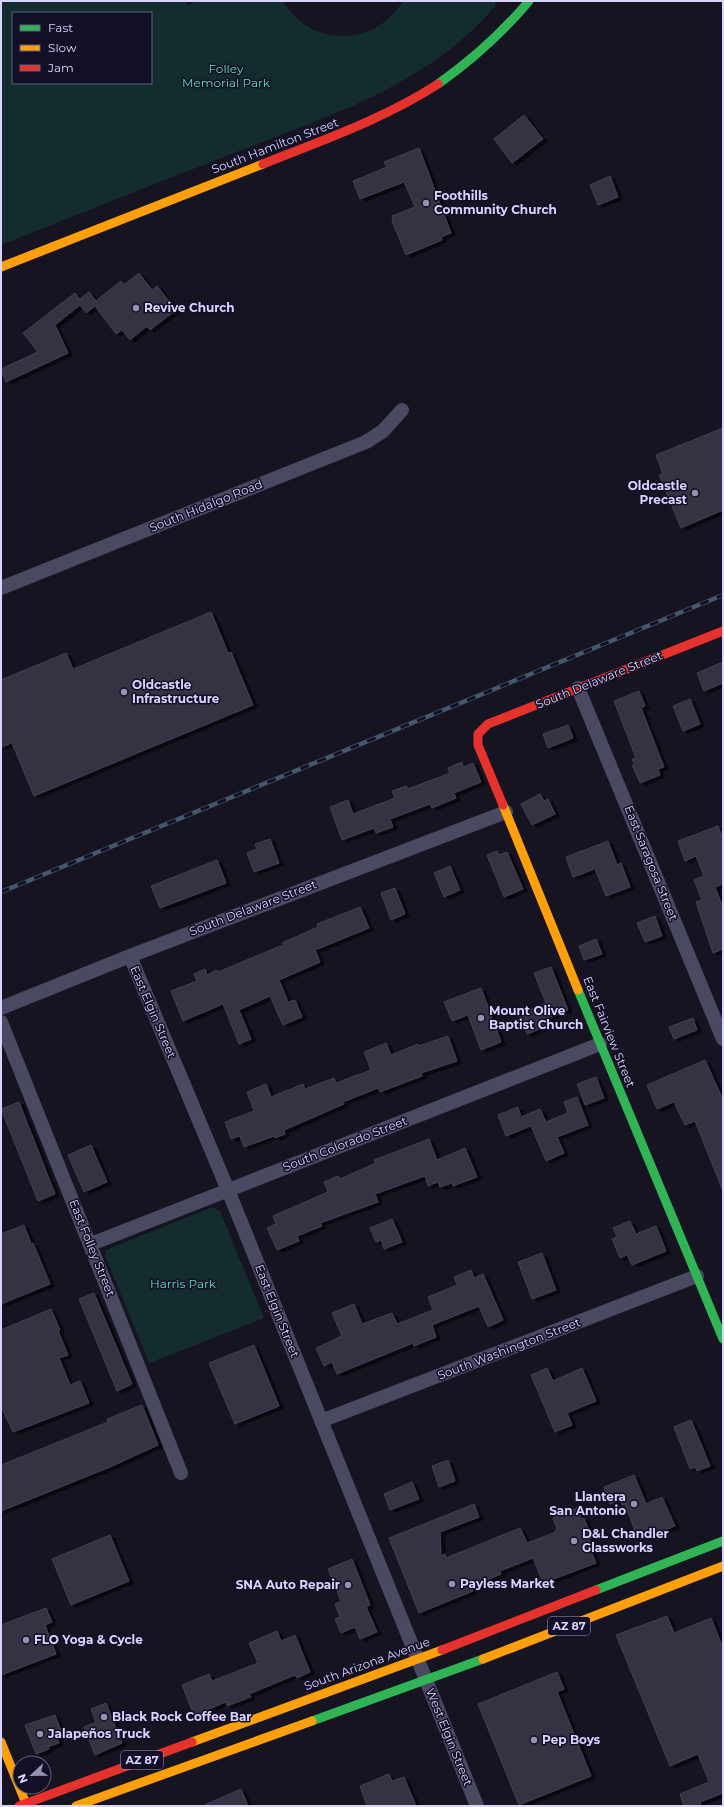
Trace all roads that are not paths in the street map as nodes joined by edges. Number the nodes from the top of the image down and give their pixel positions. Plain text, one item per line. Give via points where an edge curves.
1 (529, 1) edge
2 (1, 267) edge
3 (402, 410) dead end
4 (1, 588) edge
5 (723, 631) edge
6 (578, 688) junction
7 (478, 734) joint
8 (506, 812) junction
9 (130, 956) junction
10 (1, 1008) edge
11 (1, 1022) edge
12 (723, 1039) edge
13 (600, 1044) junction
14 (228, 1190) junction
15 (90, 1244) junction
16 (697, 1276) junction
17 (723, 1339) edge
18 (321, 1422) junction
19 (181, 1473) dead end
20 (723, 1541) edge
21 (723, 1566) edge
22 (421, 1669) junction
23 (1, 1742) edge
24 (146, 1770) junction
25 (98, 1776) junction
26 (91, 1790) junction
27 (105, 1795) junction
28 (24, 1805) edge
29 (76, 1806) edge
30 (477, 1806) edge

1 - 2 street, South Hamilton Street via 492,40 444,80 367,123
3 - 4 street, South Hidalgo Road via 383,431 366,442
5 - 6 street, South Delaware Street
6 - 7 street, South Delaware Street via 488,724
6 - 12 street, East Saragosa Street
7 - 8 street, East Fairview Street via 478,745
8 - 9 street, South Delaware Street
8 - 13 street, East Fairview Street
9 - 10 street, South Delaware Street
9 - 14 street, East Elgin Street
11 - 15 street, East Folley Street
13 - 14 street, South Colorado Street
13 - 16 street, East Fairview Street
14 - 15 street, South Colorado Street
14 - 18 street, East Elgin Street
15 - 19 street, East Folley Street
16 - 17 street, East Fairview Street
16 - 18 street, South Washington Street
18 - 22 street, East Elgin Street
20 - 22 street, South Arizona Avenue / AZ 87
21 - 22 street, South Arizona Avenue / AZ 87
22 - 24 street, South Arizona Avenue / AZ 87
22 - 24 street, South Arizona Avenue / AZ 87
22 - 30 street, West Elgin Street
23 - 28 street
24 - 25 street, South Arizona Avenue / AZ 87
24 - 27 street, South Arizona Avenue / AZ 87
25 - 26 street, South Arizona Avenue / AZ 87
25 - 27 street
26 - 27 street, South Arizona Avenue / AZ 87
26 - 28 street, South Arizona Avenue / AZ 87
26 - 29 street, South Arizona Avenue / AZ 87

